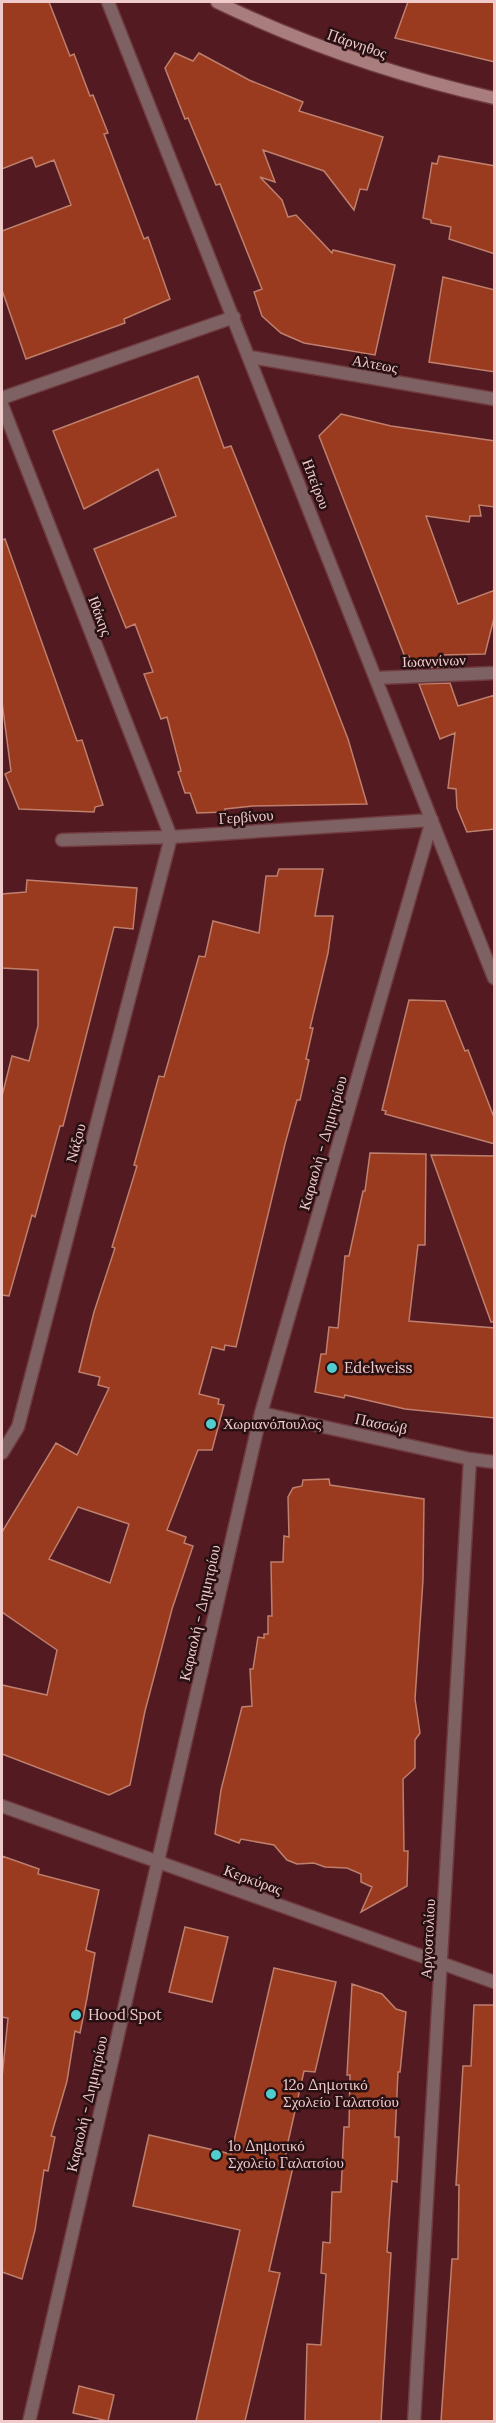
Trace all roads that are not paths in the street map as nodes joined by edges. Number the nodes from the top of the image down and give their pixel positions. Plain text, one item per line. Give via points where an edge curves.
1 (108, 2) edge
2 (217, 2) edge
3 (495, 98) edge
4 (234, 317) junction
5 (250, 357) junction
6 (2, 398) edge
7 (495, 399) edge
8 (2, 405) edge
9 (495, 673) edge
10 (376, 678) junction
11 (432, 820) junction
12 (171, 837) junction
13 (62, 840) dead end
14 (495, 978) edge
15 (261, 1413) junction
16 (2, 1453) edge
17 (470, 1459) junction
18 (495, 1462) edge
19 (2, 1806) edge
20 (158, 1862) junction
21 (442, 1963) junction
22 (495, 1982) edge
23 (29, 2421) edge
24 (414, 2421) edge

1 - 4 street, Ηπείρου
2 - 3 street, Πάρνηθος via 278,32 347,58 427,83
4 - 5 street, Ηπείρου
4 - 6 street
5 - 7 street, Αλτεως
5 - 10 street, Ηπείρου
8 - 12 street, Ιθάκης
9 - 10 street, Ιωαννίνων
10 - 11 street, Ηπείρου
11 - 12 street, Γερβίνου
11 - 14 street, Ηπείρου
11 - 15 street, Καραολή - Δημητρίου
12 - 13 street, Γερβίνου
12 - 16 street, Νάξου via 18,1426
15 - 17 street, Πασσώβ
15 - 20 street, Καραολή - Δημητρίου
17 - 18 street, Πασσώβ
17 - 21 street, Αργοστολίου
19 - 20 street, Κερκύρας
20 - 21 street, Κερκύρας
20 - 23 street, Καραολή - Δημητρίου
21 - 22 street, Κερκύρας
21 - 24 street, Αργοστολίου

